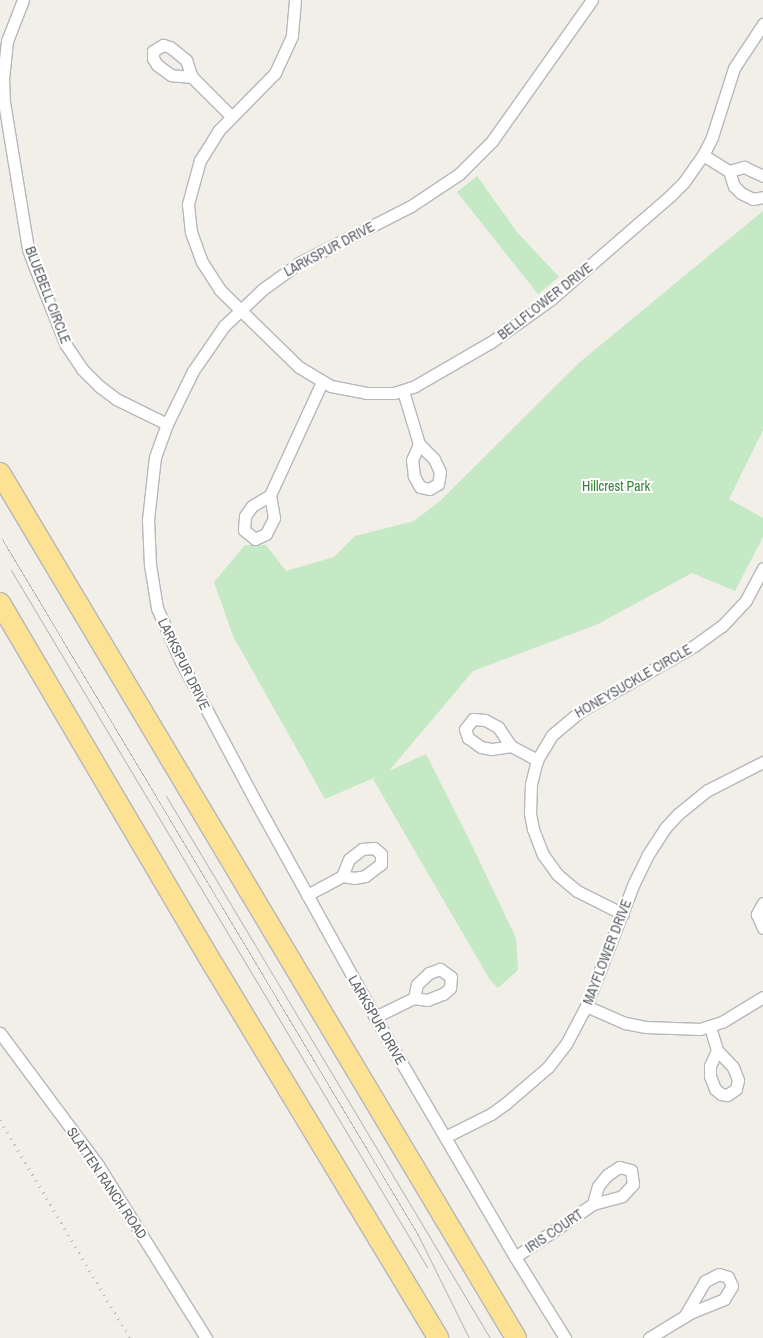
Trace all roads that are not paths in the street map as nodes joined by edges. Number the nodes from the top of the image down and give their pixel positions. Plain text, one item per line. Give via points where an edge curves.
1 (23, 0) edge
2 (295, 0) edge
3 (592, 0) edge
4 (763, 24) edge
5 (192, 77) dead end
6 (231, 116) junction
7 (703, 156) junction
8 (729, 170) junction
9 (763, 176) edge
10 (763, 197) edge
11 (239, 310) junction
12 (322, 382) junction
13 (403, 391) junction
14 (166, 424) junction
15 (419, 444) dead end
16 (0, 473) edge
17 (270, 495) dead end
18 (762, 570) edge
19 (0, 603) edge
20 (511, 746) dead end
21 (537, 760) junction
22 (763, 762) edge
23 (342, 876) dead end
24 (307, 895) junction
25 (763, 904) edge
26 (623, 914) junction
27 (763, 928) edge
28 (763, 997) edge
29 (414, 998) dead end
30 (586, 1006) junction
31 (376, 1017) junction
32 (710, 1027) junction
33 (0, 1033) edge
34 (717, 1050) dead end
35 (445, 1136) junction
36 (593, 1204) dead end
37 (516, 1257) junction
38 (684, 1317) dead end
39 (206, 1338) edge
40 (438, 1338) edge
41 (516, 1338) edge
42 (566, 1338) edge
43 (649, 1338) edge

1 - 14 street, BLUEBELL CIRCLE via 8,41 3,77 4,102 28,249 66,345 82,369 116,399
2 - 6 street via 292,36 275,73
3 - 11 street, LARKSPUR DRIVE via 492,141 459,174 411,206 299,263
4 - 7 street, BELLFLOWER DRIVE via 734,68
5 - 6 street
6 - 11 street via 200,160 191,191 189,218 202,262 216,285
7 - 8 street
7 - 13 street, BELLFLOWER DRIVE via 669,197 535,312 440,374
8 - 9 street via 744,167
8 - 10 street via 734,186 741,193 753,199
11 - 12 street, BELLFLOWER DRIVE via 299,367
11 - 14 street, LARKSPUR DRIVE via 205,351
12 - 13 street, BELLFLOWER DRIVE via 366,393
12 - 17 street
13 - 15 street
14 - 24 street, LARKSPUR DRIVE via 155,457 148,520 150,565 157,608 181,662
16 - 41 highway
18 - 21 street, HONEYSUCKLE CIRCLE via 746,600 722,626 694,646 579,712 552,735
19 - 40 highway
20 - 21 street
21 - 26 street, HONEYSUCKLE CIRCLE via 531,784 530,813 543,856 557,874 577,891
22 - 26 street, MAYFLOWER DRIVE via 714,786 665,828 647,856
23 - 24 street
24 - 31 street, LARKSPUR DRIVE
25 - 27 street via 757,914
26 - 30 street, MAYFLOWER DRIVE
28 - 32 street
29 - 31 street
30 - 32 street via 625,1023 646,1027
30 - 35 street, MAYFLOWER DRIVE via 566,1044 536,1079 491,1114
31 - 35 street, LARKSPUR DRIVE
32 - 34 street
33 - 39 street, SLATTEN RANCH ROAD via 103,1172
35 - 37 street, LARKSPUR DRIVE
36 - 37 street, IRIS COURT
37 - 42 street, LARKSPUR DRIVE
38 - 43 street

